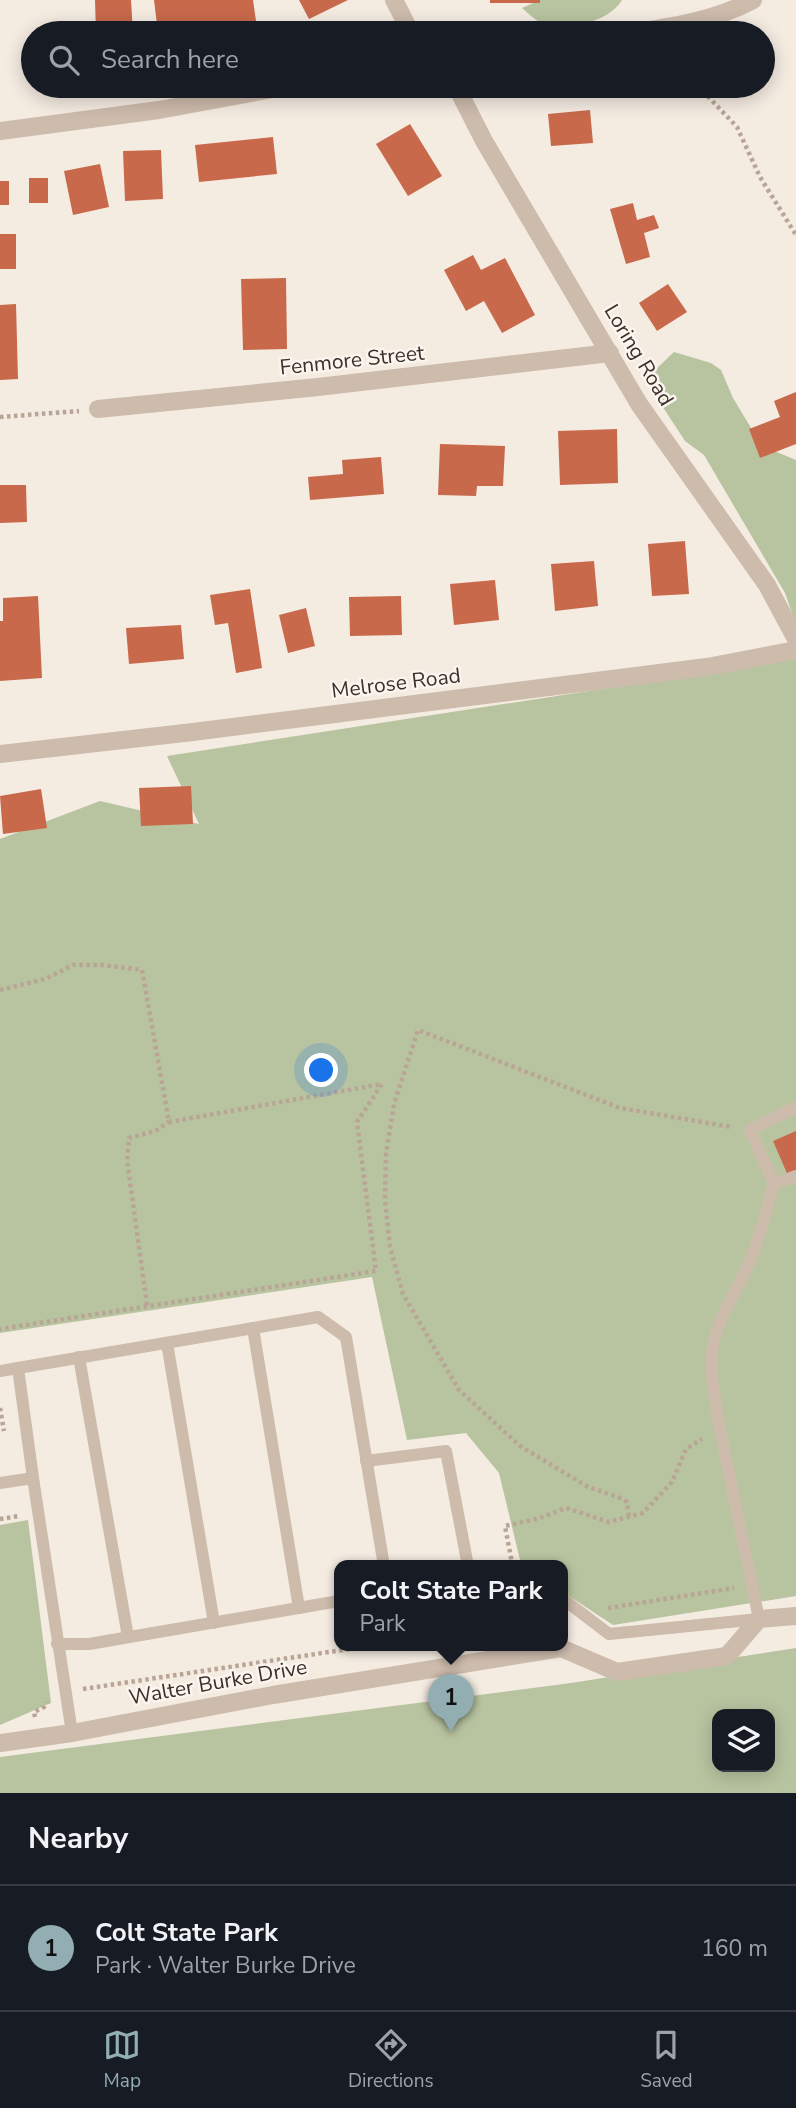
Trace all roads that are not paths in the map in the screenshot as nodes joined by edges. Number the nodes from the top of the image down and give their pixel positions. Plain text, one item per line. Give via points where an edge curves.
1 (394, 0) edge
2 (753, 0) edge
3 (405, 21) edge
4 (695, 21) edge
5 (224, 98) edge
6 (462, 98) edge
7 (0, 131) edge
8 (610, 353) junction
9 (98, 409) road end
10 (796, 639) edge
11 (796, 650) edge
12 (0, 754) edge
13 (796, 1107) edge
14 (796, 1176) edge
15 (774, 1185) junction
16 (253, 1328) junction
17 (167, 1343) junction
18 (79, 1357) junction
19 (18, 1368) junction
20 (0, 1371) edge
21 (366, 1461) junction
22 (33, 1478) junction
23 (0, 1483) edge
24 (383, 1560) edge
25 (467, 1560) edge
26 (334, 1602) edge
27 (568, 1603) edge
28 (299, 1608) junction
29 (796, 1616) edge
30 (759, 1619) junction
31 (214, 1623) junction
32 (128, 1637) junction
33 (57, 1644) junction
34 (543, 1651) edge
35 (568, 1651) edge
36 (72, 1732) junction
37 (0, 1742) edge

1 - 3 street
2 - 4 street
5 - 7 street
6 - 8 street, Loring Road
8 - 9 street, Fenmore Street
8 - 10 street, Loring Road via 639,404 767,585
11 - 12 street, Melrose Road via 707,667
13 - 15 lane via 750,1130
14 - 15 lane
15 - 30 lane via 751,1258 719,1322 712,1353 715,1404
16 - 17 lane
16 - 21 lane via 318,1317 346,1337
16 - 28 lane
17 - 18 lane
17 - 31 lane
18 - 19 lane
18 - 32 lane
19 - 20 lane
19 - 22 lane
21 - 24 lane
21 - 25 lane via 446,1451
22 - 23 lane
22 - 33 lane
26 - 28 lane
27 - 30 lane via 609,1634
28 - 31 lane
29 - 30 street
30 - 35 street, Walter Burke Drive via 727,1656 617,1672
31 - 32 lane
32 - 33 lane
33 - 36 lane
34 - 36 street, Walter Burke Drive
36 - 37 street, Walter Burke Drive

